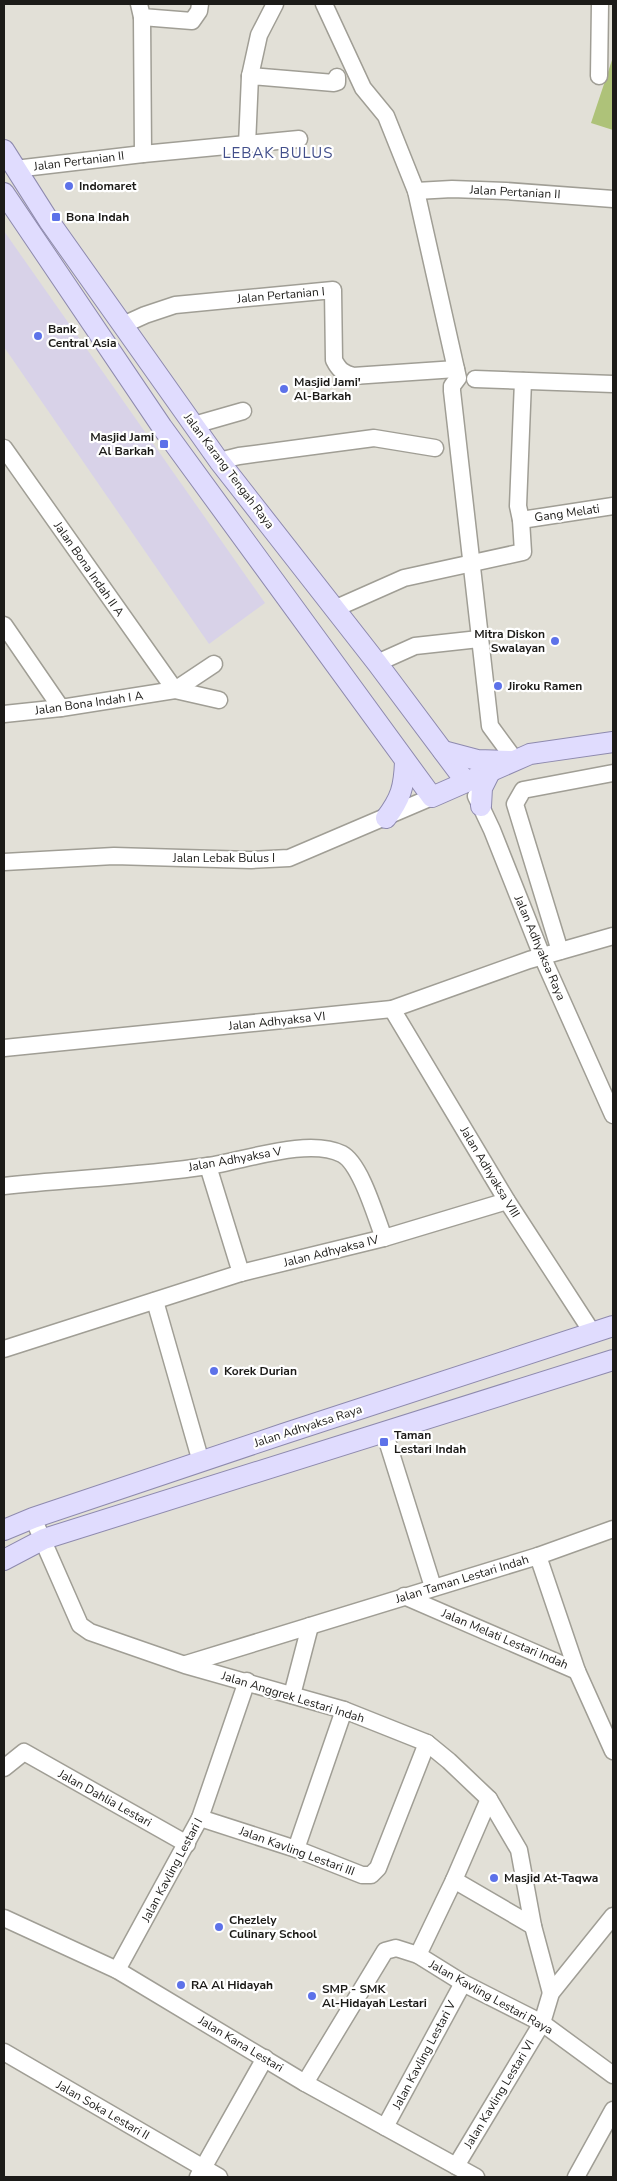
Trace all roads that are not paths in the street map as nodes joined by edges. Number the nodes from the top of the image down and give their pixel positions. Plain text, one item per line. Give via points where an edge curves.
1 (200, 4) edge
2 (274, 4) edge
3 (324, 4) edge
4 (600, 4) edge
5 (140, 10) edge
6 (250, 76) junction
7 (599, 76) dead end
8 (337, 77) dead end
9 (299, 139) dead end
10 (247, 145) junction
11 (4, 150) edge
12 (143, 154) junction
13 (15, 169) junction
14 (416, 191) junction
15 (4, 193) edge
16 (613, 199) edge
17 (123, 325) junction
18 (456, 369) junction
19 (475, 379) dead end
20 (523, 381) junction
21 (613, 384) edge
22 (243, 411) dead end
23 (194, 425) junction
24 (4, 448) edge
25 (435, 448) dead end
26 (219, 461) junction
27 (613, 506) edge
28 (521, 520) junction
29 (470, 562) junction
30 (334, 609) junction
31 (4, 625) edge
32 (479, 639) junction
33 (377, 663) junction
34 (214, 664) dead end
35 (198, 676) junction
36 (175, 690) junction
37 (61, 708) junction
38 (4, 714) edge
39 (613, 742) edge
40 (443, 751) junction
41 (514, 761) junction
42 (405, 762) junction
43 (490, 772) junction
44 (613, 772) edge
45 (466, 782) junction
46 (432, 797) junction
47 (481, 806) junction
48 (386, 818) junction
49 (4, 862) edge
50 (613, 936) edge
51 (560, 951) junction
52 (542, 956) junction
53 (392, 1009) junction
54 (4, 1048) edge
55 (613, 1115) edge
56 (208, 1166) junction
57 (4, 1186) edge
58 (507, 1201) junction
59 (384, 1238) junction
60 (241, 1273) junction
61 (154, 1301) junction
62 (613, 1326) edge
63 (592, 1332) junction
64 (4, 1349) edge
65 (613, 1360) edge
66 (384, 1431) junction
67 (201, 1462) junction
68 (34, 1518) junction
69 (4, 1530) edge
70 (613, 1530) edge
71 (44, 1539) junction
72 (538, 1556) junction
73 (4, 1560) edge
74 (433, 1587) junction
75 (404, 1596) junction
76 (310, 1626) junction
77 (185, 1665) junction
78 (577, 1671) junction
79 (247, 1681) junction
80 (292, 1695) junction
81 (344, 1710) junction
82 (427, 1744) junction
83 (613, 1751) edge
84 (4, 1768) edge
85 (489, 1798) junction
86 (200, 1818) junction
87 (187, 1844) junction
88 (296, 1849) junction
89 (454, 1880) junction
90 (613, 1916) edge
91 (4, 1918) edge
92 (534, 1926) junction
93 (418, 1955) junction
94 (117, 1970) junction
95 (464, 1983) junction
96 (552, 1993) junction
97 (542, 2023) junction
98 (4, 2052) edge
99 (265, 2058) junction
100 (613, 2075) edge
101 (305, 2083) junction
102 (613, 2110) edge
103 (385, 2127) junction
104 (456, 2166) junction
105 (200, 2173) edge
106 (219, 2177) edge
107 (476, 2177) edge
108 (576, 2177) edge

1 - 5 street via 199,12 192,21
2 - 6 street via 259,35
3 - 14 street via 362,88 386,116
4 - 7 street
5 - 12 street
6 - 8 street via 334,83
6 - 10 street
9 - 10 street, Jalan Pertanian II
10 - 12 street, Jalan Pertanian II
11 - 13 main road, Jalan Karang Tengah Raya
12 - 13 street, Jalan Pertanian II
13 - 17 main road, Jalan Karang Tengah Raya
14 - 16 street, Jalan Pertanian II via 506,191
14 - 18 street
15 - 42 main road via 130,382
17 - 18 street, Jalan Pertanian I via 175,305 333,290 334,360 344,374
17 - 23 main road, Jalan Karang Tengah Raya
18 - 29 street via 458,378 452,391
19 - 20 street
20 - 21 street
20 - 28 street via 518,482
22 - 23 street
23 - 26 main road, Jalan Karang Tengah Raya
24 - 36 street, Jalan Bona Indah II A
25 - 26 street via 374,438
26 - 30 main road, Jalan Karang Tengah Raya
27 - 28 street, Gang Melati
28 - 29 street via 523,552
29 - 30 street via 404,578
29 - 32 street
30 - 33 main road, Jalan Karang Tengah Raya
31 - 37 street
32 - 33 street via 415,646
32 - 41 street via 490,726
33 - 40 main road, Jalan Karang Tengah Raya
34 - 35 street, Jalan Bona Indah I A
35 - 36 street, Jalan Bona Indah I A
35 - 36 street, Jalan Bona Indah I A via 213,698
36 - 37 street, Jalan Bona Indah I A
37 - 38 street, Jalan Bona Indah I A
39 - 41 main road via 540,752
40 - 41 main road via 477,760
40 - 45 main road, Jalan Karang Tengah Raya
41 - 43 main road
42 - 46 main road
42 - 48 main road via 405,782 398,802
43 - 45 main road
43 - 47 main road via 482,788
44 - 51 street via 523,790 515,804
45 - 46 main road
45 - 47 street, Jalan Adhyaksa Raya
46 - 48 street, Jalan Lebak Bulus I
47 - 52 street, Jalan Adhyaksa Raya
48 - 49 street, Jalan Lebak Bulus I via 289,858 114,856
50 - 51 street, Jalan Adhyaksa VI
51 - 52 street, Jalan Adhyaksa VI
52 - 53 street, Jalan Adhyaksa VI
52 - 55 street, Jalan Adhyaksa Raya
53 - 54 street, Jalan Adhyaksa VI
53 - 58 street, Jalan Adhyaksa VIII
56 - 57 street, Jalan Adhyaksa V
56 - 59 street, Jalan Adhyaksa V via 287,1150 325,1149 343,1155 355,1168
56 - 60 street
58 - 59 street, Jalan Adhyaksa IV
58 - 63 street, Jalan Adhyaksa VIII
59 - 60 street, Jalan Adhyaksa IV
60 - 61 street, Jalan Adhyaksa IV
61 - 64 street, Jalan Adhyaksa IV
61 - 67 street
62 - 63 main road, Jalan Adhyaksa Raya
63 - 67 main road, Jalan Adhyaksa Raya
65 - 66 main road
66 - 71 main road
66 - 74 street
67 - 68 main road, Jalan Adhyaksa Raya
68 - 69 main road, Jalan Adhyaksa Raya
68 - 71 street, Jalan Anggrek Lestari Indah
70 - 72 street, Jalan Taman Lestari Indah
71 - 73 main road
71 - 77 street, Jalan Anggrek Lestari Indah via 80,1625 90,1632
72 - 74 street, Jalan Taman Lestari Indah
72 - 78 street, Jalan Melati Lestari Indah
74 - 75 street, Jalan Taman Lestari Indah
75 - 76 street, Jalan Taman Lestari Indah
75 - 78 street, Jalan Melati Lestari Indah
76 - 77 street, Jalan Taman Lestari Indah
76 - 80 street
77 - 79 street, Jalan Anggrek Lestari Indah
78 - 83 street, Jalan Melati Lestari Indah
79 - 80 street, Jalan Anggrek Lestari Indah
79 - 86 street, Jalan Kavling Lestari I
80 - 81 street, Jalan Anggrek Lestari Indah
81 - 82 street, Jalan Anggrek Lestari Indah
81 - 88 street
82 - 85 street, Jalan Anggrek Lestari Indah
82 - 88 street, Jalan Kavling Lestari III via 378,1868 371,1875 362,1875
84 - 87 street, Jalan Dahlia Lestari via 24,1752
85 - 89 street
85 - 92 street, Jalan Anggrek Lestari Indah via 518,1850
86 - 87 street, Jalan Kavling Lestari I
86 - 88 street, Jalan Kavling Lestari III
87 - 94 street, Jalan Kavling Lestari I
89 - 92 street
89 - 93 street
90 - 96 street
91 - 94 street, Jalan Kana Lestari
92 - 96 street, Jalan Anggrek Lestari Indah
93 - 95 street, Jalan Kavling Lestari Raya
93 - 101 street, Jalan Kavling Lestari Raya via 396,1948 385,1951
94 - 99 street, Jalan Kana Lestari
95 - 97 street, Jalan Kavling Lestari Raya
95 - 103 street, Jalan Kavling Lestari V
96 - 97 street
97 - 100 street, Jalan Kavling Lestari Raya
97 - 104 street, Jalan Kavling Lestari VI
98 - 105 street, Jalan Soka Lestari II
99 - 101 street, Jalan Kana Lestari
99 - 105 street
101 - 103 street, Jalan Kana Lestari
102 - 108 street
103 - 104 street, Jalan Kana Lestari
104 - 107 street, Jalan Kana Lestari
105 - 106 street, Jalan Soka Lestari II

